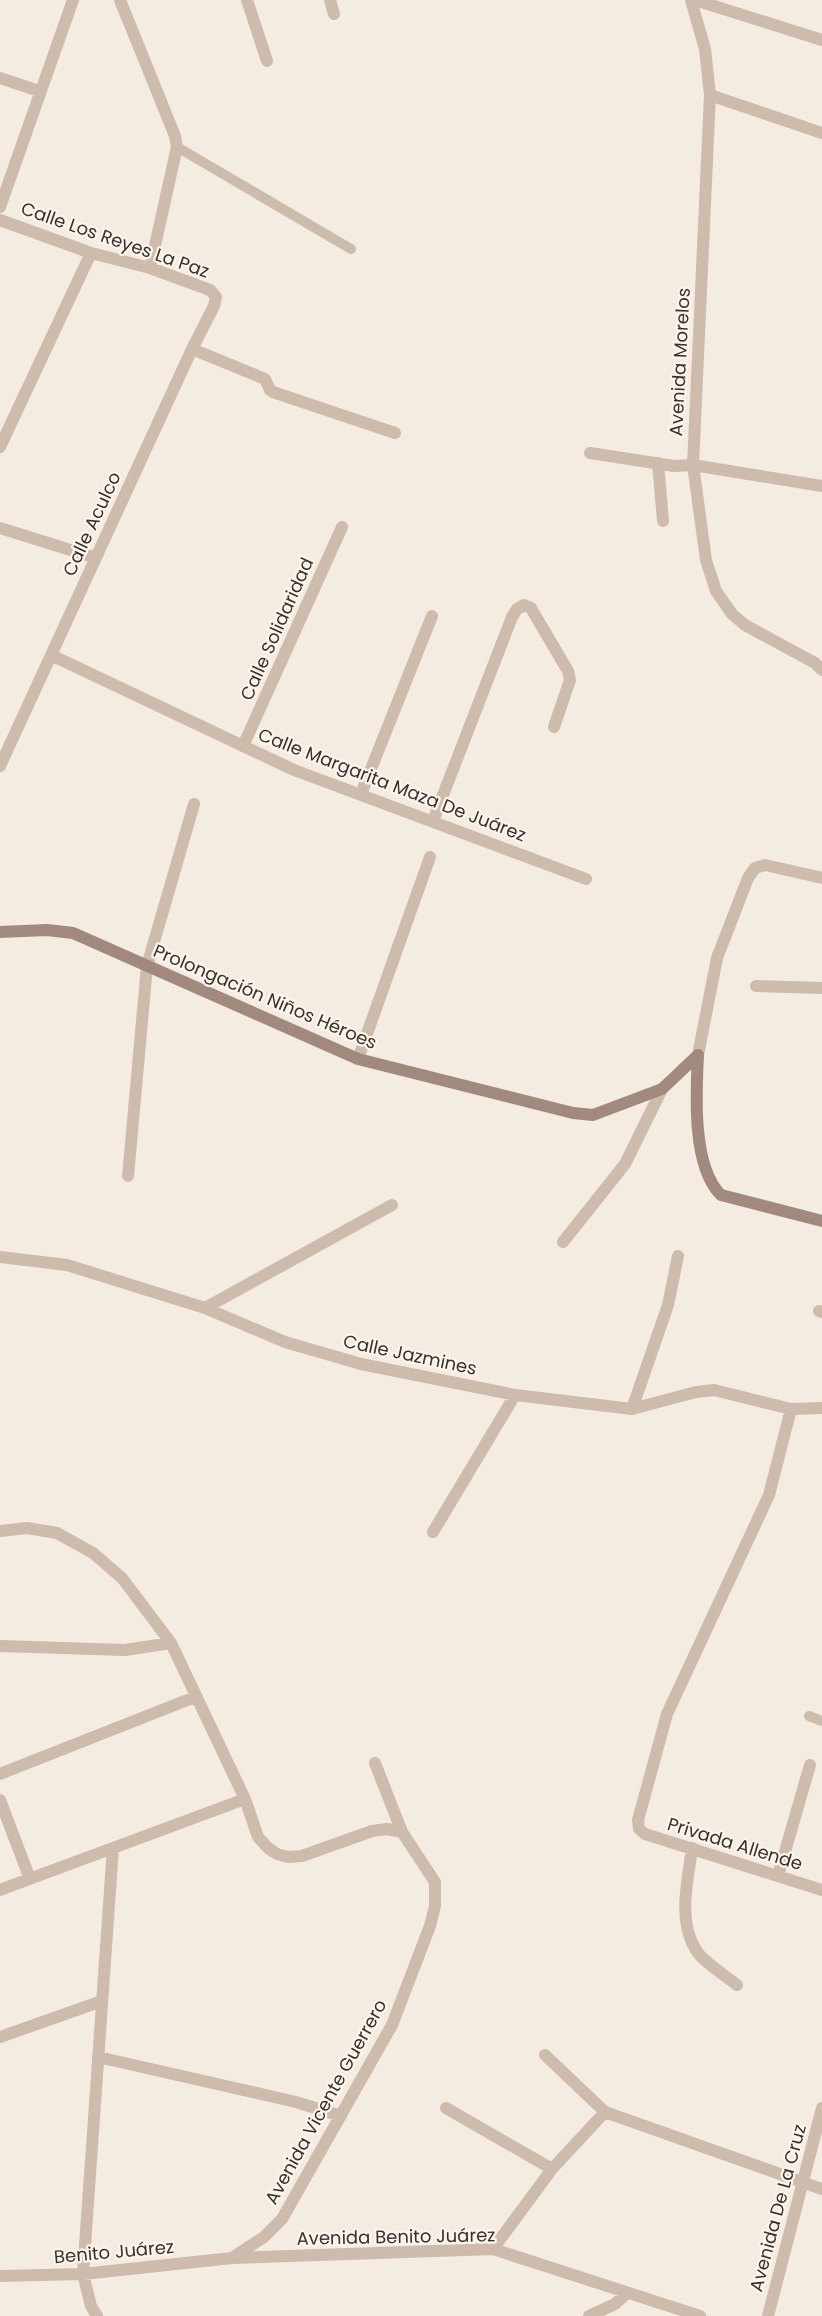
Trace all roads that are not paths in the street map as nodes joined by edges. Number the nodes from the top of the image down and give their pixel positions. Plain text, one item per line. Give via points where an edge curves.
1 (73, 0) edge
2 (120, 0) edge
3 (247, 0) edge
4 (330, 0) edge
5 (691, 0) edge
6 (695, 0) edge
7 (334, 14) dead end
8 (822, 40) edge
9 (267, 61) dead end
10 (0, 78) edge
11 (39, 91) junction
12 (710, 95) junction
13 (822, 133) edge
14 (177, 147) junction
15 (0, 207) edge
16 (0, 220) edge
17 (351, 249) dead end
18 (91, 253) junction
19 (150, 268) junction
20 (216, 297) joint
21 (192, 349) junction
22 (395, 433) dead end
23 (0, 446) edge
24 (590, 453) dead end
25 (658, 463) junction
26 (693, 464) junction
27 (822, 486) edge
28 (663, 521) dead end
29 (342, 527) dead end
30 (0, 528) edge
31 (96, 558) junction
32 (432, 616) dead end
33 (51, 655) junction
34 (822, 670) edge
35 (554, 727) dead end
36 (243, 746) junction
37 (0, 766) edge
38 (361, 794) junction
39 (194, 804) dead end
40 (433, 822) junction
41 (430, 858) dead end
42 (822, 878) edge
43 (586, 879) dead end
44 (0, 932) edge
45 (147, 966) junction
46 (756, 986) dead end
47 (822, 988) edge
48 (698, 1055) junction
49 (358, 1059) junction
50 (662, 1089) junction
51 (128, 1176) dead end
52 (392, 1205) dead end
53 (822, 1221) edge
54 (563, 1242) dead end
55 (678, 1256) dead end
56 (0, 1257) edge
57 (205, 1308) junction
58 (515, 1395) junction
59 (822, 1408) edge
60 (632, 1409) junction
61 (791, 1409) junction
62 (0, 1531) edge
63 (433, 1532) dead end
64 (171, 1643) junction
65 (0, 1646) edge
66 (195, 1698) junction
67 (809, 1716) dead end
68 (822, 1721) edge
69 (375, 1763) dead end
70 (810, 1765) dead end
71 (0, 1774) edge
72 (245, 1799) junction
73 (0, 1800) edge
74 (402, 1832) junction
75 (113, 1848) junction
76 (692, 1848) junction
77 (778, 1876) junction
78 (30, 1879) junction
79 (0, 1890) edge
80 (822, 1890) edge
81 (737, 1986) dead end
82 (102, 2001) junction
83 (0, 2037) edge
84 (545, 2055) dead end
85 (98, 2057) junction
86 (446, 2108) dead end
87 (822, 2108) edge
88 (605, 2112) junction
89 (341, 2116) junction
90 (552, 2169) junction
91 (803, 2183) junction
92 (822, 2189) edge
93 (494, 2249) junction
94 (232, 2258) junction
95 (83, 2274) junction
96 (0, 2276) edge
97 (627, 2292) junction
98 (614, 2310) edge
99 (97, 2316) edge
100 (589, 2316) edge
101 (700, 2316) edge
102 (768, 2316) edge

1 - 11 street
2 - 14 street
3 - 9 street
4 - 7 street
5 - 12 street, Avenida Morelos via 705,49
6 - 8 street
10 - 11 street
11 - 15 street
12 - 13 street
12 - 26 street, Avenida Morelos
14 - 17 lane
14 - 19 street
16 - 18 street, Calle Los Reyes La Paz
18 - 19 street, Calle Los Reyes La Paz
18 - 23 street
19 - 20 street, Calle Los Reyes La Paz via 210,290
20 - 21 street, Calle Aculco
21 - 22 street via 264,379 273,392
21 - 31 street, Calle Aculco
24 - 25 street
25 - 26 street via 674,466
25 - 28 street
26 - 27 street
26 - 34 street, Avenida Morelos via 706,560 716,591 732,614 745,625
29 - 36 street, Calle Solidaridad
30 - 31 street
31 - 33 street, Calle Aculco
32 - 38 street
33 - 36 street, Calle Margarita Maza De Juárez
33 - 37 street, Calle Aculco
35 - 40 street via 568,687 568,671 536,615 524,605 512,617
36 - 38 street, Calle Margarita Maza De Juárez via 294,770
38 - 40 street, Calle Margarita Maza De Juárez
39 - 45 street
40 - 43 street, Calle Margarita Maza De Juárez
41 - 49 street
42 - 48 street via 765,865 755,868 748,878 717,958
44 - 45 main road, Prolongación Niños Héroes via 47,930 73,933
45 - 49 main road, Prolongación Niños Héroes
45 - 51 street
46 - 47 street
48 - 50 main road, Prolongación Niños Héroes
48 - 53 main road via 695,1106 712,1186 721,1195
49 - 50 main road, Prolongación Niños Héroes via 573,1113 593,1115
50 - 54 street via 625,1164
52 - 57 street
55 - 60 street via 668,1305
56 - 57 street, Calle Jazmines via 67,1265
57 - 58 street, Calle Jazmines via 285,1342 361,1364
58 - 60 street, Calle Jazmines
58 - 63 street
59 - 61 street, Calle Jazmines
60 - 61 street, Calle Jazmines via 714,1390
61 - 76 street, Privada Allende via 769,1495 668,1714 638,1820 639,1829 645,1834
62 - 64 street via 27,1528 56,1533 93,1552 122,1578
64 - 65 street via 125,1650
64 - 66 street
66 - 71 street
66 - 72 street
67 - 68 lane
69 - 74 street
70 - 77 street
72 - 74 street via 258,1837 277,1854 288,1857 302,1856 372,1831
72 - 75 street
73 - 78 street
74 - 89 street, Avenida Vicente Guerrero via 435,1882 435,1906 392,2026
75 - 78 street
75 - 82 street
76 - 77 street, Privada Allende
76 - 81 street via 685,1900 688,1929 696,1951
77 - 80 street, Privada Allende
78 - 79 street
82 - 83 street
82 - 85 street
84 - 88 street
85 - 89 street via 296,2102
85 - 95 street
86 - 90 street
87 - 91 street, Avenida De La Cruz
88 - 90 street
88 - 91 street
89 - 94 street, Avenida Vicente Guerrero via 282,2219 264,2237
90 - 93 street
91 - 92 street
91 - 102 street, Avenida De La Cruz
93 - 94 street, Avenida Benito Juárez
93 - 97 street, Avenida Benito Juárez
94 - 95 street, Benito Juárez
95 - 96 street, Benito Juárez
95 - 99 street via 91,2306
97 - 98 street
97 - 101 street, Avenida Benito Juárez
98 - 100 street

